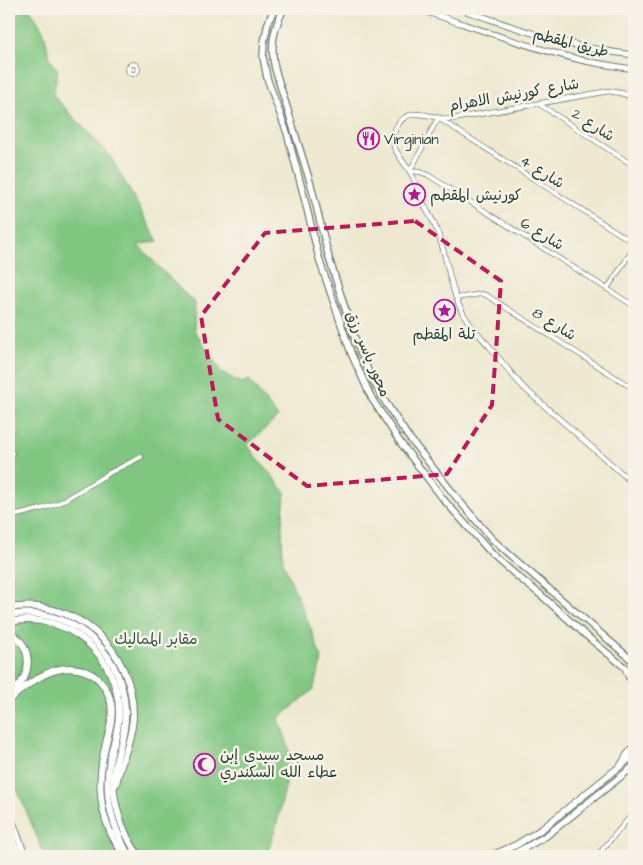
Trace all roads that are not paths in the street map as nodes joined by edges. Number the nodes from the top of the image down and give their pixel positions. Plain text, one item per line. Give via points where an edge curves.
1 (274, 9) edge
2 (284, 9) edge
3 (418, 9) edge
4 (460, 9) edge
5 (634, 55) edge
6 (634, 69) edge
7 (634, 100) edge
8 (539, 104) junction
9 (438, 118) junction
10 (634, 166) edge
11 (410, 171) junction
12 (634, 243) edge
13 (634, 248) edge
14 (607, 289) junction
15 (456, 298) junction
16 (634, 306) edge
17 (634, 389) edge
18 (141, 457) dead end
19 (634, 484) edge
20 (9, 517) edge
21 (9, 608) edge
22 (9, 615) edge
23 (9, 622) edge
24 (9, 632) edge
25 (634, 662) edge
26 (625, 667) junction
27 (634, 675) edge
28 (634, 682) edge
29 (9, 694) edge
30 (9, 700) edge
31 (634, 746) edge
32 (634, 755) edge
33 (621, 766) junction
34 (634, 766) edge
35 (115, 792) junction
36 (9, 812) edge
37 (634, 812) edge
38 (9, 831) edge
39 (19, 856) edge
40 (25, 856) edge
41 (125, 856) edge
42 (129, 856) edge
43 (140, 856) edge
44 (491, 856) edge
45 (510, 856) edge
46 (597, 856) edge

1 - 26 main road, محور ياسر رزق via 264,42 267,78 287,133 320,262 351,353 372,399 440,494 493,555
2 - 25 main road, محور ياسر رزق via 273,40 275,69 306,168 329,258 354,336 376,388 412,442 492,539
3 - 6 main road, طريق المقطم via 557,54
4 - 5 main road, طريق المقطم via 547,38
7 - 8 street, شارع كورنيش الاهرام via 625,94 609,91
8 - 9 street, شارع كورنيش الاهرام via 452,120
8 - 10 street, شارع 2
9 - 11 street
9 - 11 street, شارع كورنيش الاهرام via 426,114 410,115 396,128 394,149
9 - 12 street, شارع 4
11 - 14 street, شارع 6 via 428,175
11 - 15 street, شارع كورنيش الاهرام via 439,235
13 - 14 street
14 - 16 street, شارع 6
15 - 17 street, شارع 8 via 486,295
15 - 19 street, شارع كورنيش الاهرام via 468,322 517,380
18 - 20 street via 59,503
21 - 35 highway via 38,607 70,615 96,632 119,660 130,689 133,714 130,739
22 - 35 highway via 36,614 72,624 94,640 111,661 124,692 126,710 113,775
23 - 42 highway via 35,620 65,628 88,643 109,671 119,712 108,774 108,801 113,822
24 - 29 highway via 23,644 28,659 26,675
26 - 27 main road, محور ياسر رزق
26 - 28 highway
30 - 41 highway via 44,675 61,669 82,670 103,685 110,698 112,713 100,786 102,803 108,828
31 - 33 highway
32 - 33 highway
33 - 44 highway via 542,829
34 - 45 highway via 546,836
35 - 43 highway via 121,822
36 - 40 highway
37 - 46 street
38 - 39 main road

